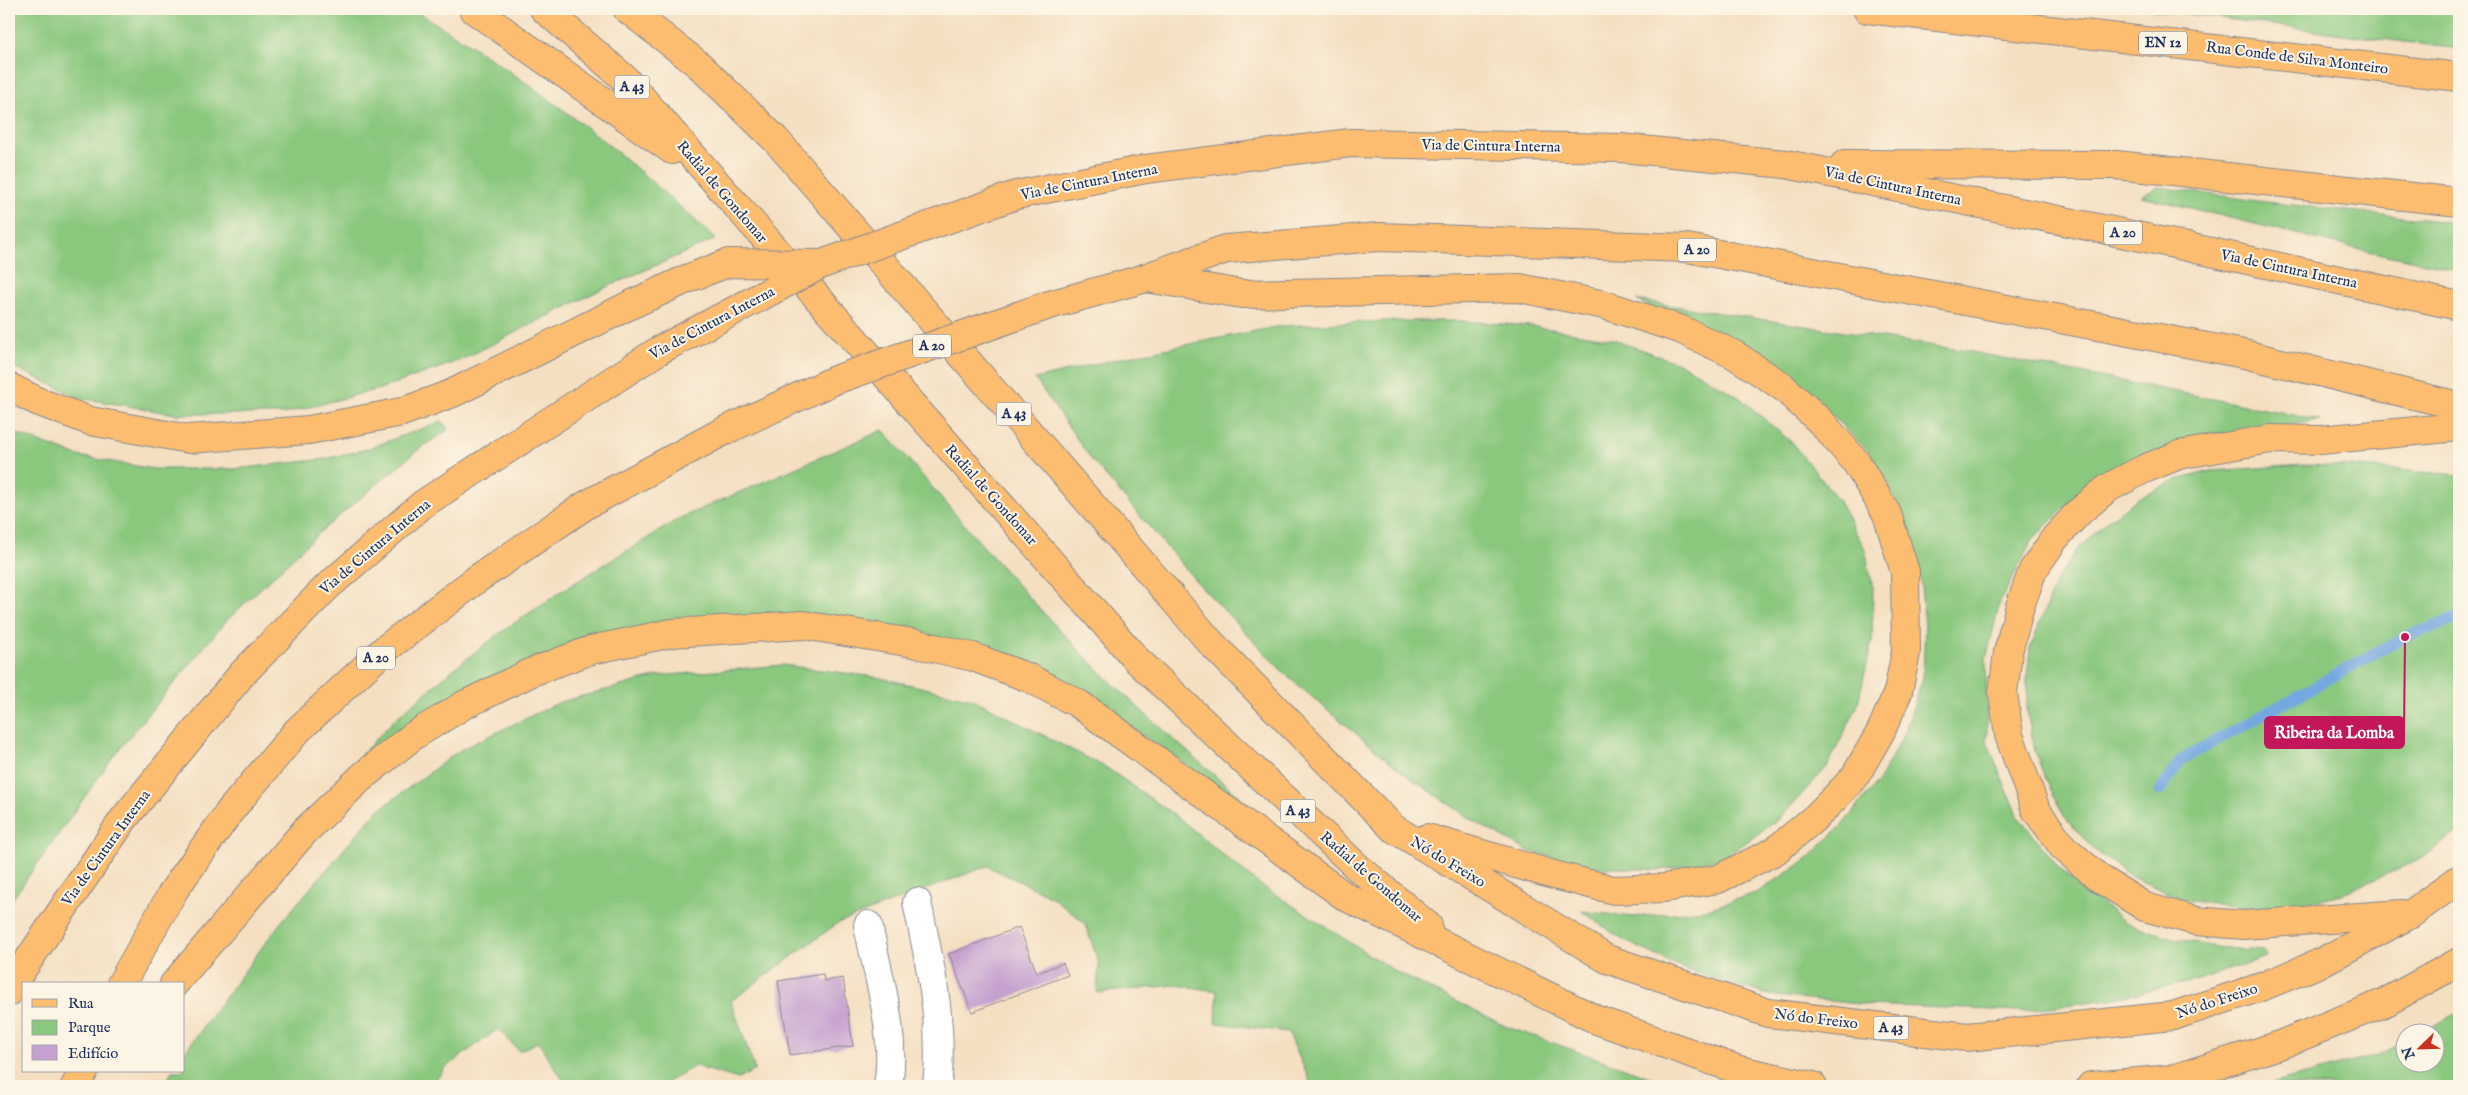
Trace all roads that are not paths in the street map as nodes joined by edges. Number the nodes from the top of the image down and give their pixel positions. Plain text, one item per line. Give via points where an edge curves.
1 (473, 9) edge
2 (544, 9) edge
3 (627, 9) edge
4 (1866, 9) edge
5 (1985, 15) edge
6 (2459, 77) edge
7 (1786, 164) junction
8 (709, 177) junction
9 (2459, 202) edge
10 (822, 264) junction
11 (1146, 278) junction
12 (2459, 306) edge
13 (9, 387) edge
14 (2459, 406) edge
15 (2459, 427) edge
16 (1393, 828) junction
17 (2459, 879) edge
18 (918, 902) dead end
19 (2411, 914) junction
20 (868, 925) dead end
21 (1464, 956) junction
22 (2459, 962) edge
23 (122, 982) edge
24 (176, 982) edge
25 (9, 992) edge
26 (83, 1072) edge
27 (75, 1086) edge
28 (888, 1086) edge
29 (938, 1086) edge
30 (1813, 1086) edge
31 (2091, 1086) edge

1 - 8 main road
2 - 8 main road, Radial de Gondomar / A 43 via 624,78
3 - 16 main road, A 43 via 699,65 776,140 1212,644
4 - 5 main road, Rua Conde de Silva Monteiro / EN 12
5 - 6 main road, Rua Conde de Silva Monteiro / EN 12
7 - 9 main road via 2116,164
7 - 10 main road, Via de Cintura Interna / A 20, bridge via 1620,148 1350,143 1146,169 1016,196
7 - 12 main road, Via de Cintura Interna / A 20
8 - 21 main road, Radial de Gondomar / A 43 via 1138,660 1355,865
10 - 13 main road, bridge via 728,263 628,306 453,394 402,412 309,430 189,439 90,421
10 - 25 main road, Via de Cintura Interna / A 20, bridge via 658,351 423,504 327,587 242,674 123,820
11 - 14 main road, A 20 via 1226,249 1379,237 1687,248 2244,354
11 - 16 main road via 1242,294 1520,288 1605,305 1682,330 1735,354 1783,387 1822,423 1856,462 1887,514 1904,572 1906,652 1898,692 1881,731 1854,778 1818,816 1775,851 1718,879 1664,888 1614,890
11 - 23 main road, A 20, bridge via 1049,305 836,380 724,431 586,505 477,579 384,650 297,731 230,811 174,890
15 - 19 main road via 2320,440 2270,439 2219,447 2179,455 2108,488 2078,512 2033,570 2008,652 2003,694 2009,735 2036,810 2064,847 2099,878 2145,907 2196,921 2243,925
16 - 19 main road, Nó do Freixo / A 43 via 1607,959 1768,1013 1967,1036 2173,1016 2318,964
17 - 19 main road, A 43
18 - 29 street via 934,982
20 - 28 street via 887,1020
21 - 24 main road via 1346,898 1079,704 1029,678 973,657 803,625 672,633 591,650 532,672 464,705 413,736 363,776 305,830
21 - 30 main road, A 43 via 1597,1020 1739,1070
22 - 31 main road via 2386,1002 2277,1046 2172,1078
26 - 27 main road

